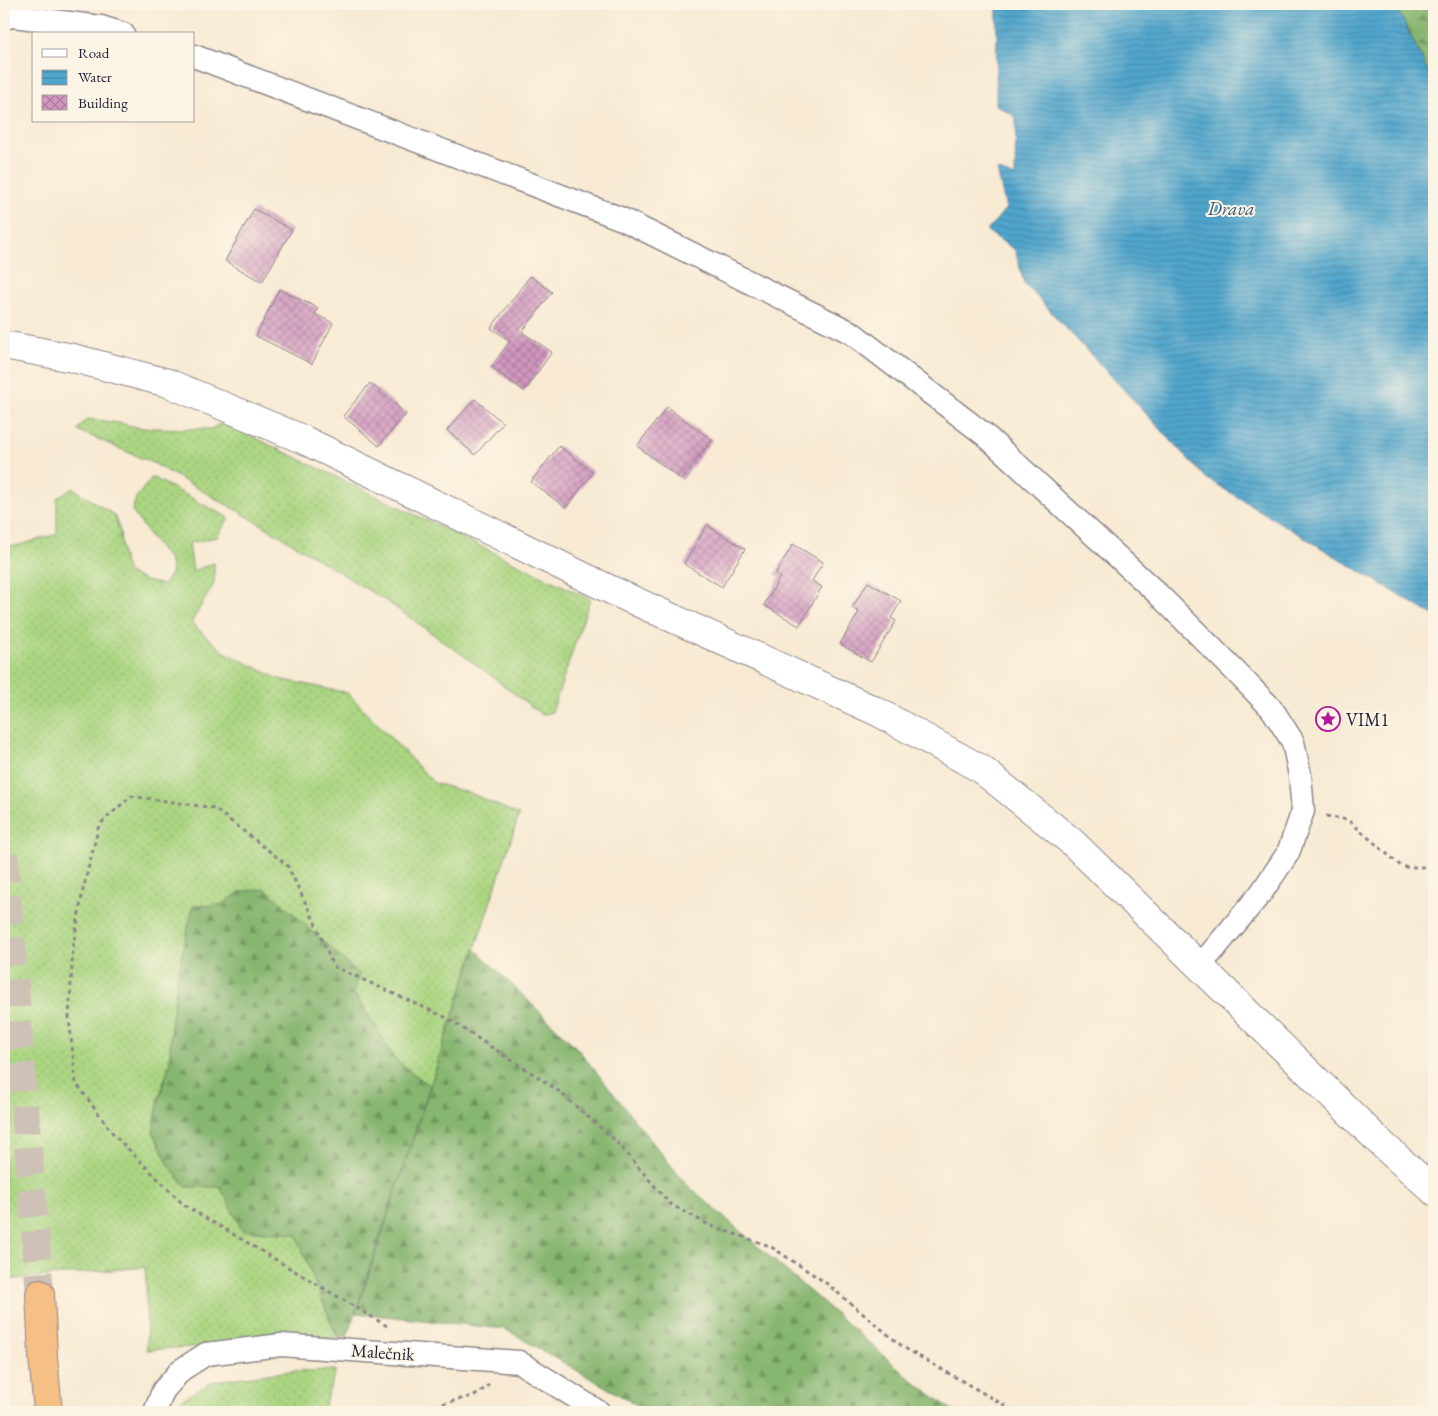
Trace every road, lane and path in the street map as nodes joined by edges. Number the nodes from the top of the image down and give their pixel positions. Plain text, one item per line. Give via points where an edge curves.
1 (4, 18) edge
2 (117, 32) edge
3 (195, 56) edge
4 (4, 345) edge
5 (1303, 812) junction
6 (1434, 867) edge
7 (1199, 964) junction
8 (1434, 1191) edge
9 (40, 1294) tunnel mouth
10 (394, 1330) dead end
11 (519, 1362) junction
12 (48, 1412) edge
13 (155, 1412) edge
14 (412, 1412) edge
15 (599, 1412) edge
16 (1016, 1412) edge

1 - 2 street via 13,16 101,27
3 - 5 street via 622,219 852,333 985,435 1158,594 1272,709 1293,742
4 - 7 street via 124,370 210,399 302,438 611,590 878,712 981,769 1072,842
5 - 6 path via 1348,820 1402,867
5 - 7 street via 1288,853 1262,893
7 - 8 street
9 - 12 highway
10 - 16 path via 184,1205 114,1134 76,1084 69,1018 73,947 83,890 99,825 131,796 214,808 287,865 333,966 445,1017 556,1088 615,1140 670,1204 711,1226 770,1246 826,1283 903,1347
11 - 13 street, Malečnik via 281,1344 206,1354 181,1370 163,1391
11 - 14 path via 476,1396
11 - 15 street

